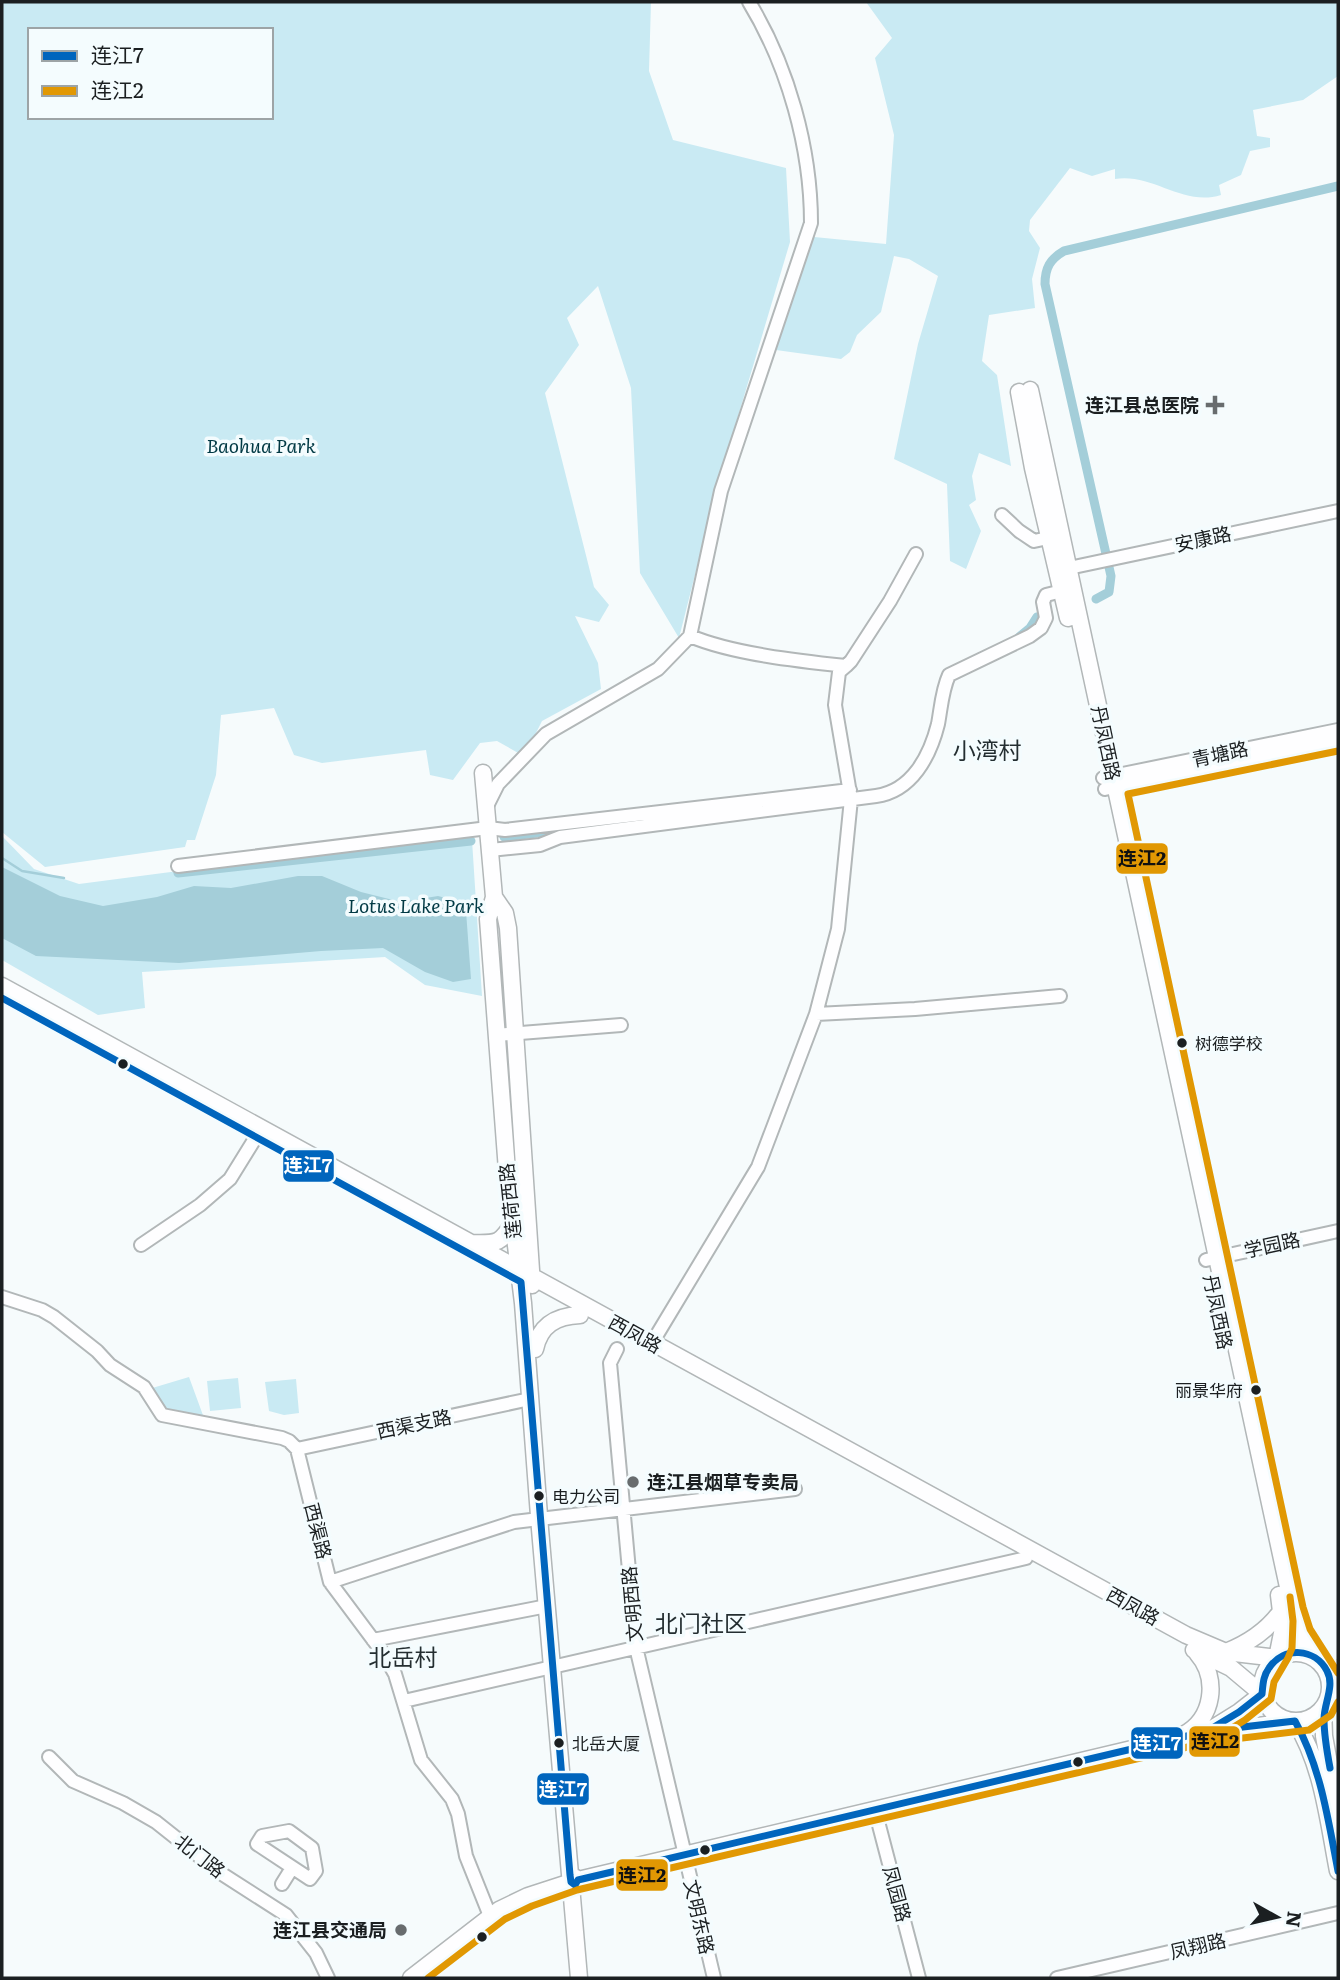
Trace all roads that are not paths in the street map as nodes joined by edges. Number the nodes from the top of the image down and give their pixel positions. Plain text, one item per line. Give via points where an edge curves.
1 (749, 2) edge
2 (1338, 511) edge
3 (1002, 515) dead end
4 (1048, 538) junction
5 (915, 554) dead end
6 (1069, 568) junction
7 (1062, 591) junction
8 (690, 636) junction
9 (846, 666) junction
10 (1338, 730) edge
11 (1338, 740) edge
12 (483, 773) dead end
13 (1109, 782) junction
14 (851, 795) junction
15 (486, 808) junction
16 (488, 828) junction
17 (490, 850) junction
18 (178, 866) dead end
19 (494, 897) junction
20 (2, 986) edge
21 (1060, 996) dead end
22 (2, 998) edge
23 (816, 1014) junction
24 (621, 1025) dead end
25 (515, 1034) junction
26 (496, 1035) junction
27 (256, 1137) junction
28 (521, 1221) junction
29 (1338, 1231) edge
30 (470, 1243) junction
31 (141, 1245) dead end
32 (1212, 1259) junction
33 (526, 1279) junction
34 (2, 1297) edge
35 (580, 1315) junction
36 (652, 1343) junction
37 (535, 1349) junction
38 (617, 1349) dead end
39 (530, 1399) junction
40 (297, 1449) junction
41 (795, 1489) dead end
42 (624, 1510) junction
43 (543, 1519) junction
44 (1026, 1558) junction
45 (330, 1583) junction
46 (547, 1606) junction
47 (1282, 1610) junction
48 (373, 1640) junction
49 (636, 1647) junction
50 (1192, 1649) junction
51 (1226, 1651) junction
52 (1277, 1658) junction
53 (1322, 1664) junction
54 (556, 1665) junction
55 (1338, 1670) edge
56 (1262, 1694) junction
57 (1338, 1698) edge
58 (404, 1701) junction
59 (1323, 1708) junction
60 (1295, 1721) junction
61 (1208, 1731) junction
62 (1177, 1738) junction
63 (49, 1757) dead end
64 (875, 1810) junction
65 (1338, 1812) edge
66 (684, 1855) junction
67 (292, 1868) junction
68 (1338, 1871) edge
69 (574, 1881) junction
70 (270, 1902) junction
71 (1338, 1913) edge
72 (490, 1916) junction
73 (328, 1978) edge
74 (411, 1978) edge
75 (579, 1978) edge
76 (586, 1978) edge
77 (714, 1978) edge
78 (919, 1978) edge
79 (1057, 1978) edge

1 - 8 street via 777,58 801,131 811,190 811,223 721,491
2 - 6 street, 安康路
3 - 4 street via 1034,541
4 - 6 main road, 丹凤西路 via 1025,391
4 - 7 main road, 丹凤西路
5 - 9 street
6 - 13 main road, 丹凤西路
7 - 13 main road, 丹凤西路
7 - 14 street via 1046,595 1042,602 1046,618 1034,633 949,675 931,746 910,779 887,794
8 - 9 street via 805,662
8 - 15 street via 658,669 546,734 498,784
9 - 14 street via 839,672 835,705
10 - 13 street, 青塘路
11 - 13 street, 青塘路
12 - 15 main road, 莲荷西路
13 - 32 main road, 丹凤西路
14 - 16 street via 505,830
14 - 17 street
14 - 23 street via 838,929
15 - 16 main road, 莲荷西路
16 - 17 main road, 莲荷西路
16 - 18 street
17 - 19 main road, 莲荷西路
19 - 25 main road, 莲荷西路 via 507,917
19 - 26 main road, 莲荷西路 via 488,919
20 - 30 main road, 西凤路
21 - 23 street
22 - 27 main road, 西凤路
23 - 36 street via 758,1167
24 - 25 street
25 - 26 street
25 - 28 main road, 莲荷西路
26 - 28 main road, 莲荷西路 via 510,1210
27 - 31 street via 230,1179
27 - 33 main road, 西凤路
28 - 30 main road via 500,1240
28 - 33 main road, 莲荷西路
29 - 32 street, 学园路
30 - 33 main road, 西凤路
32 - 47 main road, 丹凤西路
32 - 53 main road, 丹凤西路 via 1297,1627
33 - 35 main road, 西凤路
33 - 36 main road, 西凤路
33 - 37 main road, 莲荷西路
33 - 39 main road, 莲荷西路
34 - 40 street via 54,1317 110,1365 140,1383 162,1415 282,1438
35 - 37 main road via 548,1325
35 - 44 main road, 西凤路
36 - 51 main road, 西凤路 via 1186,1636
37 - 43 main road, 莲荷西路
38 - 42 street, 文明西路 via 610,1363
39 - 40 street, 西渠支路
39 - 43 main road, 莲荷西路
40 - 45 street, 西渠路
41 - 42 street
42 - 43 street
42 - 49 street, 文明西路
43 - 45 street via 505,1524
43 - 46 main road, 莲荷西路
43 - 54 main road, 莲荷西路
44 - 49 street
44 - 50 main road, 西凤路
45 - 48 street, 西渠路
46 - 48 street
46 - 54 main road, 莲荷西路
47 - 51 main road via 1258,1635
47 - 52 main road, 丹凤西路
48 - 58 street, 西渠路 via 395,1674
49 - 54 street
49 - 66 street, 文明西路
50 - 56 main road, 西凤路 via 1231,1668
50 - 62 main road via 1208,1669 1210,1696 1201,1720
51 - 52 main road, 西凤路
52 - 53 main road via 1306,1653
52 - 56 main road via 1266,1670
53 - 55 main road
53 - 59 main road via 1330,1681
54 - 58 street
54 - 69 main road, 莲荷西路
56 - 60 main road via 1278,1716
56 - 61 main road
57 - 59 main road
58 - 72 street, 西渠路 via 421,1760 456,1807 466,1856
59 - 60 main road via 1315,1716
59 - 65 main road
60 - 61 main road
60 - 68 main road via 1317,1764
61 - 62 main road
62 - 64 main road
63 - 70 street, 北门路 via 73,1780 156,1822 219,1872
64 - 66 main road
64 - 78 street, 凤园路
66 - 69 main road
66 - 77 street, 文明东路
67 - 67 street via 310,1879 316,1871 312,1848 289,1831 262,1836 257,1844
67 - 70 street
69 - 72 main road
69 - 75 main road
69 - 76 main road
70 - 73 street, 北门路 via 301,1932
71 - 79 street, 凤翔路
72 - 74 main road

